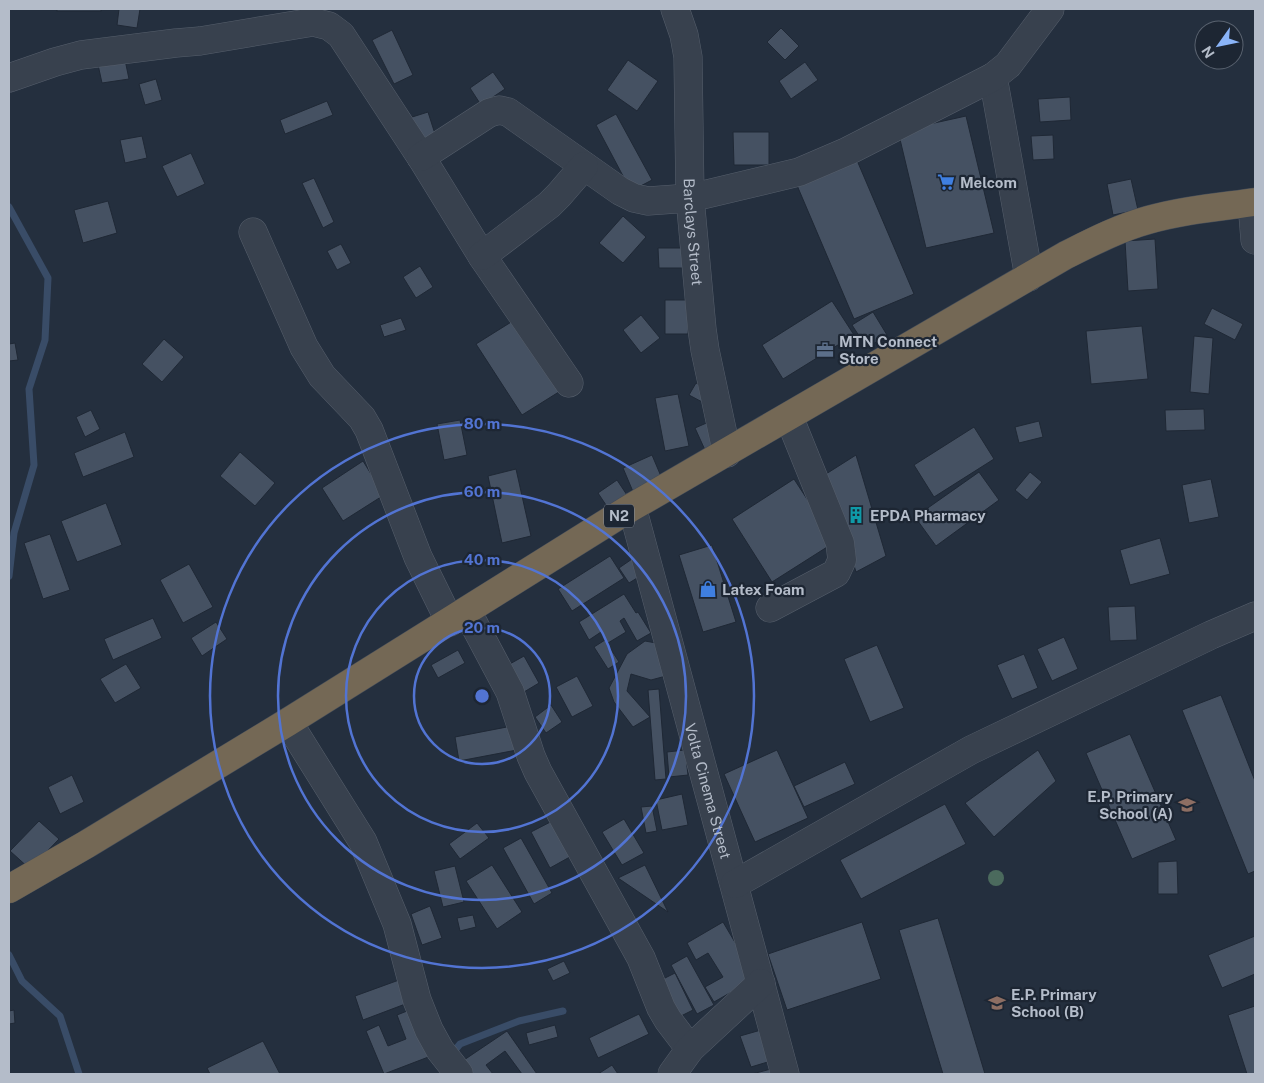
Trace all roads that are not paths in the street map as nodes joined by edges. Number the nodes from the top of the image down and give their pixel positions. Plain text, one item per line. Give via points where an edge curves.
1 (675, 9) edge
2 (1050, 9) edge
3 (993, 77) junction
4 (9, 78) edge
5 (421, 157) junction
6 (584, 166) junction
7 (690, 198) junction
8 (1253, 203) edge
9 (253, 232) dead end
10 (1255, 240) edge
11 (482, 256) junction
12 (1029, 276) junction
13 (569, 383) dead end
14 (789, 417) junction
15 (727, 453) junction
16 (632, 508) junction
17 (770, 608) dead end
18 (1255, 616) edge
19 (458, 617) junction
20 (288, 722) junction
21 (734, 884) junction
22 (9, 890) edge
23 (761, 983) junction
24 (690, 1049) junction
25 (459, 1074) edge
26 (672, 1074) edge
27 (786, 1074) edge

1 - 7 street, Barclays Street via 688,57
2 - 3 street via 1008,65
3 - 7 street via 848,151 799,172
3 - 12 street
4 - 5 street via 81,55 200,41 313,22 329,26 341,35
5 - 6 street via 489,113 499,110 508,112
5 - 11 street
6 - 7 street via 634,198 648,201
6 - 11 street via 549,205
7 - 15 street, Barclays Street via 702,329
8 - 10 street
8 - 12 highway, N2 via 1191,210 1148,220 1106,235
9 - 19 street via 304,347 322,376 362,418 369,430 418,557
11 - 13 street
12 - 14 highway, N2
14 - 15 highway, N2
14 - 17 street via 840,543 842,560 836,573
15 - 16 highway, N2
16 - 19 highway, N2
16 - 21 street, Volta Cinema Street
18 - 21 street via 971,750
19 - 20 highway, N2
19 - 24 street via 510,692 538,772 641,958 661,1008
20 - 22 highway, N2
20 - 25 street via 363,842 396,924 423,1015 440,1050
21 - 23 street, Volta Cinema Street
23 - 24 street
23 - 27 street, Volta Cinema Street
24 - 26 street

